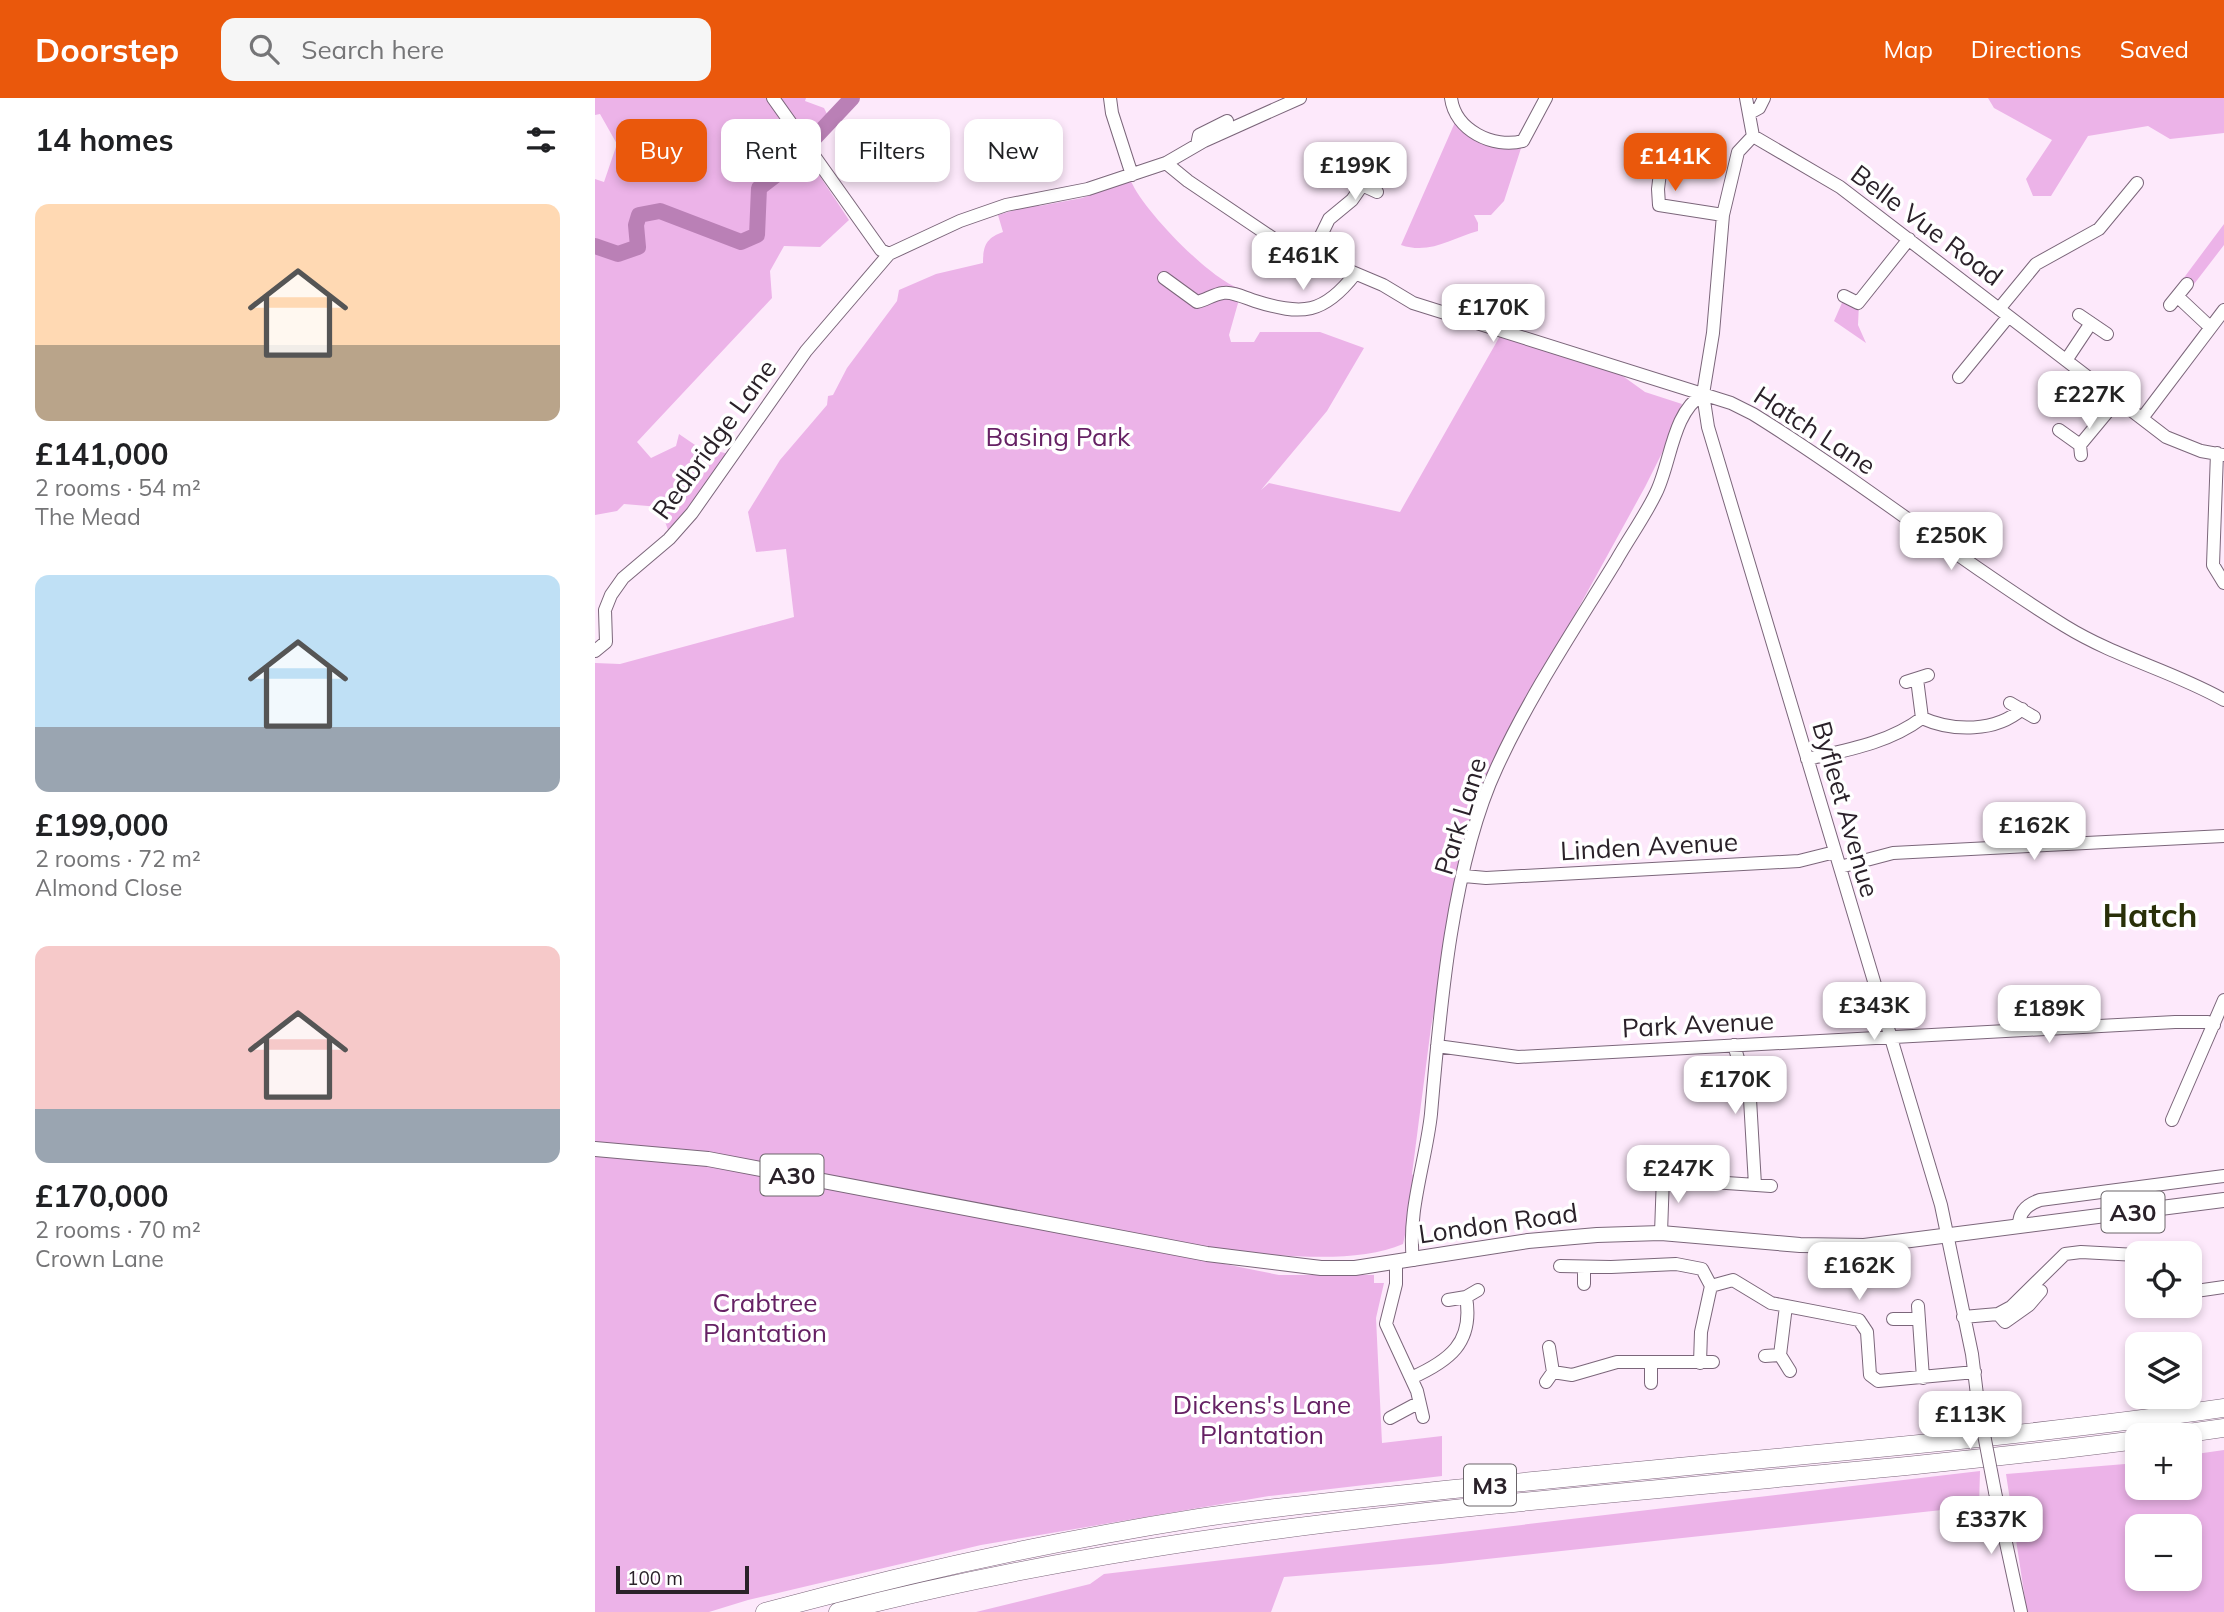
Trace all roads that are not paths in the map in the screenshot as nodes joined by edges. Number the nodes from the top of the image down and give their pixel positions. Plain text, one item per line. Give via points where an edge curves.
1 (773, 98) edge
2 (1110, 98) edge
3 (1300, 98) edge
4 (1451, 98) edge
5 (1546, 98) edge
6 (1746, 98) edge
7 (1764, 98) edge
8 (1750, 113) junction
9 (1753, 136) junction
10 (1678, 155) dead end
11 (1167, 163) junction
12 (1132, 175) junction
13 (1349, 178) dead end
14 (2138, 184) dead end
15 (1361, 187) junction
16 (1377, 192) dead end
17 (1723, 215) junction
18 (1909, 239) junction
19 (889, 254) junction
20 (1311, 256) junction
21 (1355, 274) junction
22 (1164, 278) dead end
23 (2187, 284) dead end
24 (1844, 296) dead end
25 (2224, 310) edge
26 (2004, 313) junction
27 (2080, 314) dead end
28 (2091, 323) junction
29 (2210, 327) junction
30 (2107, 334) dead end
31 (2067, 359) junction
32 (1959, 377) dead end
33 (1703, 394) junction
34 (2119, 398) junction
35 (2143, 417) junction
36 (2059, 430) dead end
37 (2221, 454) edge
38 (2224, 583) edge
39 (595, 651) edge
40 (1917, 679) dead end
41 (2224, 700) edge
42 (2010, 703) dead end
43 (2022, 709) junction
44 (2034, 717) dead end
45 (1922, 718) junction
46 (1807, 760) junction
47 (2224, 836) edge
48 (1835, 852) junction
49 (1840, 867) junction
50 (1464, 876) junction
51 (2224, 1000) edge
52 (2214, 1025) junction
53 (1890, 1037) junction
54 (1734, 1045) junction
55 (1437, 1046) junction
56 (2172, 1120) dead end
57 (595, 1149) edge
58 (1662, 1176) dead end
59 (2224, 1176) edge
60 (1697, 1181) dead end
61 (1755, 1185) junction
62 (1771, 1186) dead end
63 (2224, 1200) edge
64 (2019, 1225) junction
65 (1661, 1233) junction
66 (1948, 1236) junction
67 (2125, 1255) edge
68 (1413, 1260) junction
69 (1396, 1262) junction
70 (1560, 1266) dead end
71 (1584, 1267) junction
72 (1584, 1284) dead end
73 (1711, 1286) junction
74 (2224, 1287) edge
75 (1478, 1290) dead end
76 (2202, 1290) edge
77 (1465, 1297) junction
78 (1448, 1300) dead end
79 (1786, 1306) junction
80 (1963, 1317) junction
81 (1893, 1319) dead end
82 (1549, 1347) dead end
83 (1780, 1355) junction
84 (1765, 1356) dead end
85 (1651, 1364) junction
86 (1790, 1371) dead end
87 (1975, 1372) junction
88 (1411, 1378) junction
89 (1923, 1378) junction
90 (1651, 1383) dead end
91 (1418, 1404) junction
92 (2224, 1408) edge
93 (1423, 1417) dead end
94 (1390, 1418) dead end
95 (2224, 1428) edge
96 (2202, 1431) edge
97 (2125, 1441) edge
98 (765, 1612) edge
99 (838, 1612) edge
100 (2021, 1612) edge

1 - 19 street via 881,250
2 - 12 street
3 - 11 street
4 - 5 street via 1456,118 1473,131 1509,145 1523,141
6 - 8 street
7 - 8 street
8 - 9 street
9 - 17 street via 1738,152
9 - 18 street, Belle Vue Road via 1840,187
10 - 17 street via 1663,146 1659,205
11 - 12 street
11 - 20 street, Hatch Lane via 1247,222
12 - 19 street via 1006,205
13 - 15 street
14 - 26 street via 2099,229 2036,264
15 - 16 street
15 - 20 street via 1329,219
17 - 33 street
18 - 24 street via 1858,303
18 - 26 street, Belle Vue Road
19 - 39 street, Redbridge Lane via 806,351 692,513 623,578 605,610 604,647
20 - 21 street, Hatch Lane
21 - 22 street via 1323,306 1289,309 1224,292 1197,302
21 - 33 street, Hatch Lane via 1423,306
23 - 29 street via 2174,301
25 - 29 street
26 - 31 street, Belle Vue Road
26 - 32 street
27 - 28 street
28 - 30 street
28 - 31 street
29 - 35 street
31 - 34 street, Belle Vue Road
33 - 41 street, Hatch Lane via 1773,426 2068,628
33 - 46 street, Byfleet Avenue via 1716,457
33 - 50 street, Park Lane via 1688,408 1657,492 1502,757 1484,800
34 - 35 street, Belle Vue Road
34 - 36 street via 2081,450
35 - 37 street, Belle Vue Road via 2166,436
37 - 38 street via 2213,565
40 - 45 street
42 - 43 street
43 - 44 street
43 - 45 street via 2002,723 1954,728
45 - 46 street via 1881,740
46 - 48 street, Byfleet Avenue
47 - 49 street via 1893,853
48 - 49 street, Byfleet Avenue
48 - 50 street, Linden Avenue via 1799,861
49 - 53 street, Byfleet Avenue
50 - 55 street, Park Lane
51 - 52 street
52 - 53 street, Park Avenue via 2175,1021
52 - 56 street
53 - 54 street, Park Avenue
53 - 66 street, Byfleet Avenue
54 - 55 street, Park Avenue via 1518,1057
54 - 61 street via 1750,1099
55 - 68 street, Park Lane via 1428,1146 1411,1232
57 - 69 main road, London Road / A30 via 708,1159 1268,1264 1337,1269
58 - 65 street
59 - 64 street via 2040,1200 2022,1212
60 - 61 street via 1714,1176
61 - 62 street
63 - 64 main road, London Road / A30
64 - 66 main road, London Road / A30
65 - 66 main road, London Road / A30 via 1848,1247
65 - 68 main road, London Road / A30 via 1556,1238
66 - 80 street, Byfleet Avenue
67 - 80 street via 2065,1254 2024,1298 1998,1314
68 - 69 main road, London Road / A30
69 - 88 street via 1396,1284 1386,1324
70 - 71 street
71 - 72 street
71 - 73 street via 1693,1266 1702,1269
73 - 79 street via 1738,1281 1759,1298
73 - 85 street via 1701,1332 1706,1363
74 - 76 street
75 - 77 street
77 - 78 street
77 - 88 street via 1468,1322 1451,1356
79 - 83 street
79 - 89 street via 1864,1323 1872,1379
80 - 87 street, Byfleet Avenue
81 - 89 street via 1919,1312
82 - 85 street via 1549,1377 1616,1362
83 - 84 street
83 - 86 street
85 - 90 street
87 - 89 street
87 - 100 street, Byfleet Avenue, bridge
88 - 91 street
91 - 93 street
91 - 94 street
92 - 98 highway, M3 via 2063,1429 1590,1474 1201,1518 897,1576
95 - 96 highway
97 - 99 highway, M3 via 1226,1535 1019,1571

